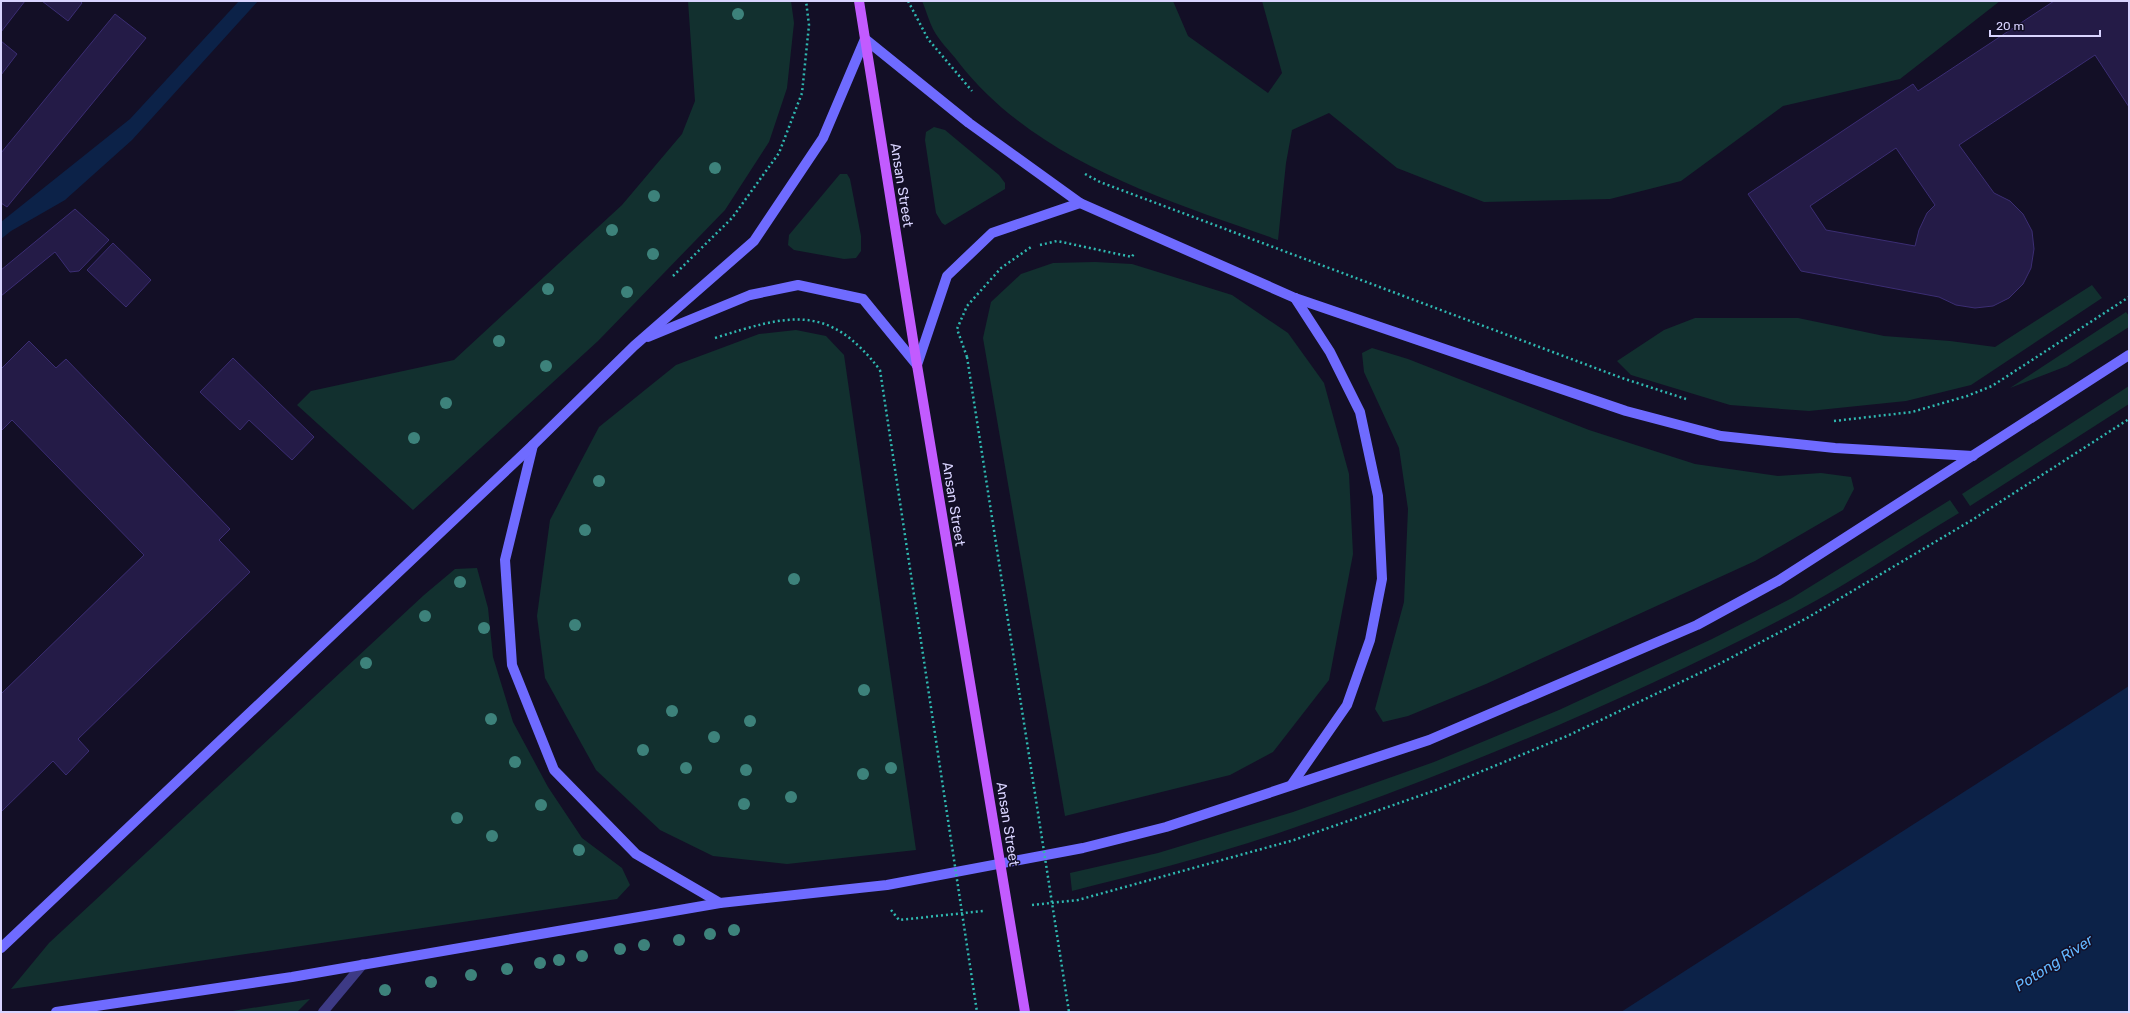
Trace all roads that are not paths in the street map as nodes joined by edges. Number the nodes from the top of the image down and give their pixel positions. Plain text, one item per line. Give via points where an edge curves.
1 (859, 1) edge
2 (865, 39) junction
3 (1080, 203) junction
4 (1295, 298) junction
5 (640, 340) junction
6 (2129, 355) edge
7 (917, 365) junction
8 (533, 445) junction
9 (1973, 456) junction
10 (1292, 784) junction
11 (720, 903) junction
12 (1, 948) edge
13 (363, 964) junction
14 (56, 1012) edge
15 (323, 1012) edge
16 (1025, 1012) edge

1 - 2 main road, Ansan Street
2 - 3 street via 969,123
2 - 5 street via 823,138 754,241
2 - 7 main road, Ansan Street
3 - 4 street
3 - 7 street via 992,233 947,276
4 - 9 street via 1626,411 1721,436 1835,448
4 - 10 street via 1330,352 1360,412 1378,496 1382,579 1370,640 1347,705
5 - 7 street via 750,296 798,285 863,299
5 - 8 street
6 - 9 street
7 - 16 main road, Ansan Street, bridge
8 - 11 street via 505,560 512,665 554,770 636,854
8 - 12 street
9 - 10 street via 1778,581 1697,625 1429,740
10 - 11 street via 1166,827 1083,848 887,885
11 - 13 street
13 - 14 street
13 - 15 lane

